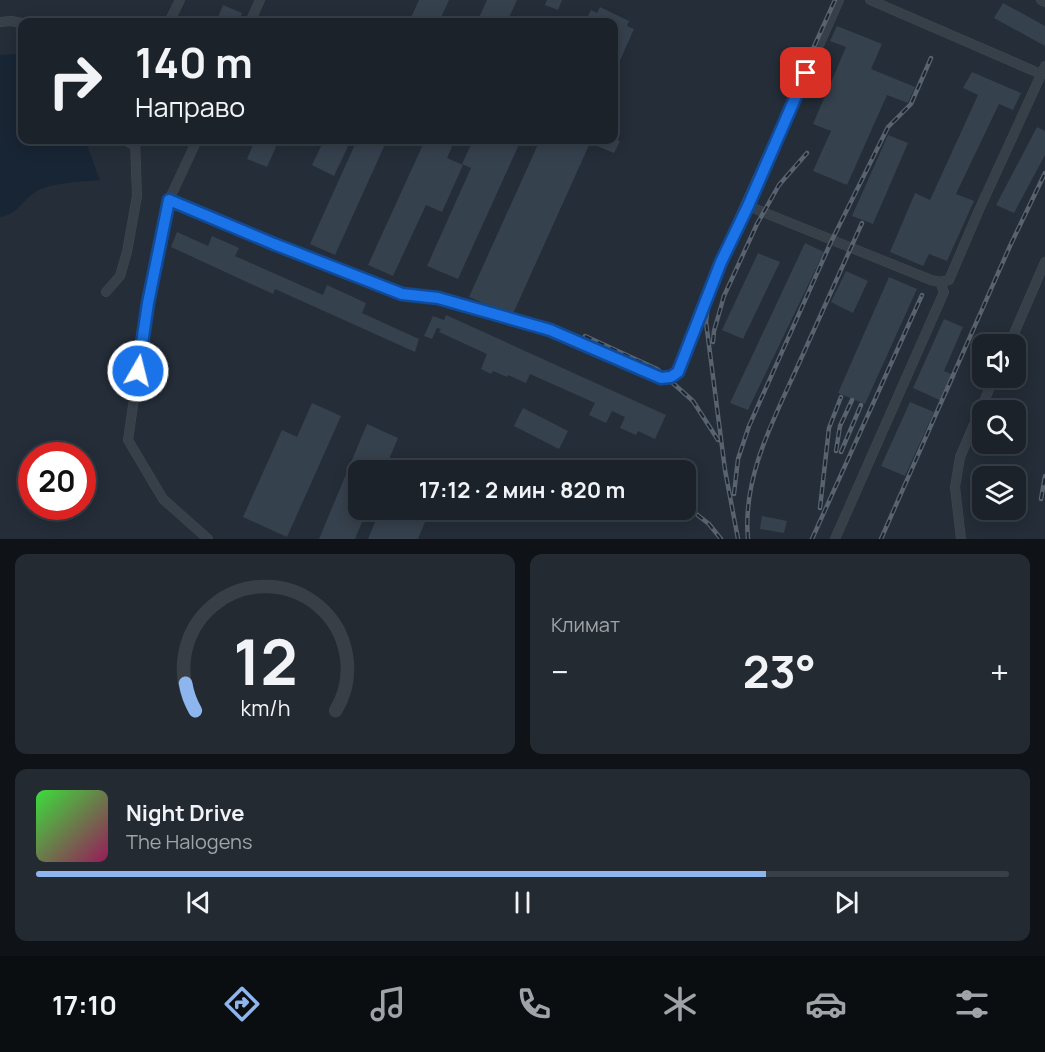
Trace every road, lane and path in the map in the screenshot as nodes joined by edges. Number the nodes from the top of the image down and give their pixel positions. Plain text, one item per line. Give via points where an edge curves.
1 (180, 0) edge
2 (260, 0) edge
3 (839, 0) edge
4 (870, 0) edge
5 (1041, 0) edge
6 (1045, 2) edge
7 (171, 18) edge
8 (252, 18) edge
9 (0, 22) edge
10 (18, 22) edge
11 (1043, 70) edge
12 (135, 144) edge
13 (195, 144) edge
14 (169, 200) junction
15 (748, 206) junction
16 (1045, 262) edge
17 (940, 282) junction
18 (106, 292) dead end
19 (1014, 334) edge
20 (990, 388) edge
21 (208, 539) edge
22 (835, 539) edge
23 (961, 539) edge

1 - 7 street
2 - 8 street
3 - 15 street
4 - 11 street
5 - 6 street
9 - 10 street
11 - 17 street via 949,280
12 - 18 street via 137,196 127,252 120,276
13 - 14 street
14 - 15 street via 402,294 438,298 550,330 661,378 678,372 721,262
14 - 21 street via 148,303 128,440 163,499
15 - 17 street
16 - 19 street
17 - 22 street via 944,292
20 - 23 street via 960,457 955,487

